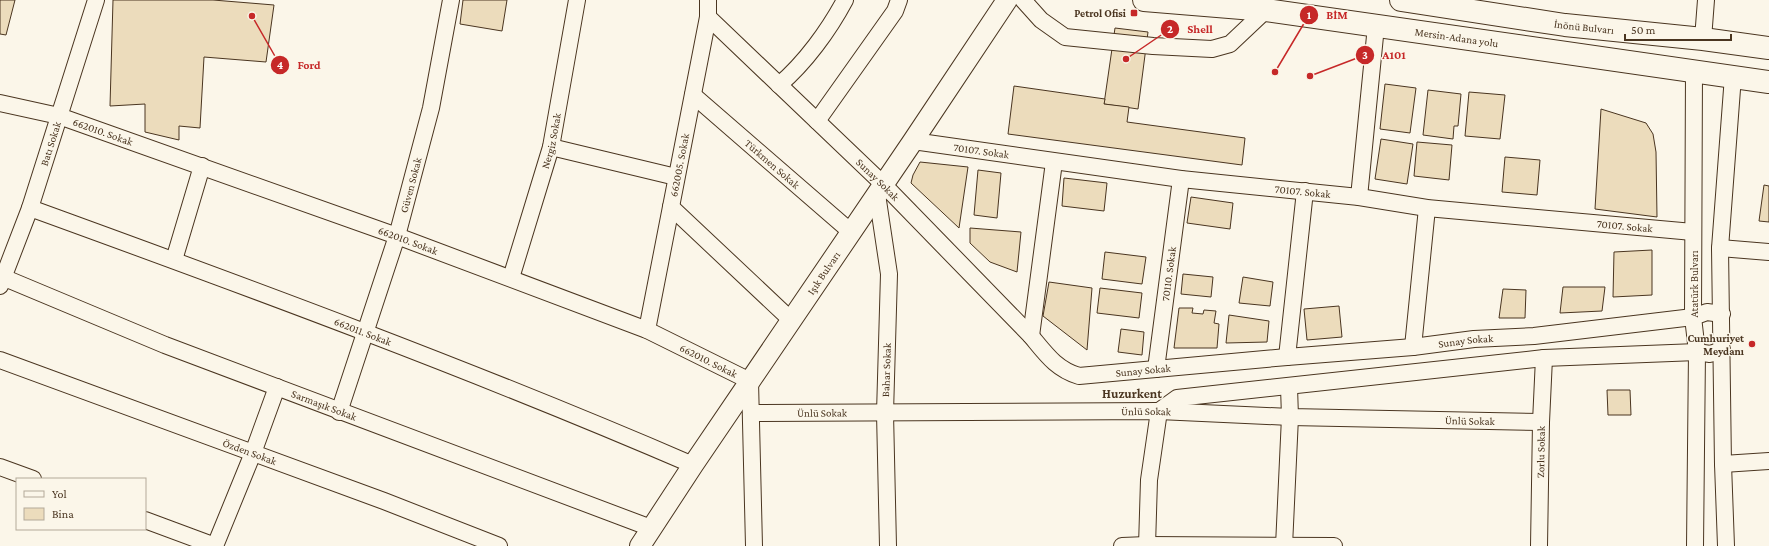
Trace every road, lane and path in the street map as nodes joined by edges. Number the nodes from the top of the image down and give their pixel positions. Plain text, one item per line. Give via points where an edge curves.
1 (96, 0) edge
2 (451, 0) edge
3 (578, 0) edge
4 (708, 0) edge
5 (845, 0) edge
6 (899, 0) edge
7 (1007, 0) edge
8 (1024, 0) edge
9 (1144, 0) edge
10 (1706, 0) edge
11 (1409, 1) edge
12 (1266, 10) junction
13 (708, 17) junction
14 (1376, 26) junction
15 (1703, 39) junction
16 (1769, 48) edge
17 (1694, 71) junction
18 (1733, 76) junction
19 (1769, 82) edge
20 (779, 85) junction
21 (693, 95) junction
22 (0, 103) edge
23 (59, 116) junction
24 (817, 121) junction
25 (913, 141) junction
26 (551, 147) junction
27 (1054, 162) junction
28 (202, 166) junction
29 (676, 177) junction
30 (1181, 179) junction
31 (880, 189) junction
32 (1305, 191) junction
33 (1359, 197) junction
34 (671, 207) junction
35 (30, 208) junction
36 (1426, 208) junction
37 (851, 232) junction
38 (1693, 232) junction
39 (397, 236) junction
40 (1720, 248) junction
41 (1769, 252) edge
42 (174, 260) junction
43 (511, 278) junction
44 (1, 280) edge
45 (1722, 314) junction
46 (1693, 317) junction
47 (791, 320) junction
48 (647, 330) junction
49 (366, 332) junction
50 (1030, 336) junction
51 (1413, 347) junction
52 (1722, 350) junction
53 (1697, 352) junction
54 (1287, 357) junction
55 (1544, 358) junction
56 (0, 360) edge
57 (1156, 369) junction
58 (750, 381) junction
59 (277, 387) junction
60 (1289, 387) junction
61 (1159, 411) junction
62 (339, 412) junction
63 (885, 412) junction
64 (750, 413) junction
65 (1290, 417) junction
66 (1541, 422) junction
67 (253, 453) junction
68 (1769, 461) edge
69 (1723, 464) junction
70 (693, 465) junction
71 (0, 467) edge
72 (30, 478) edge
73 (146, 520) edge
74 (651, 528) junction
75 (1147, 545) edge
76 (215, 546) edge
77 (499, 546) edge
78 (640, 546) edge
79 (754, 546) edge
80 (888, 546) edge
81 (1122, 546) edge
82 (1284, 546) edge
83 (1334, 546) edge
84 (1539, 546) edge
85 (1696, 546) edge
86 (1726, 546) edge

1 - 23 street, Batı Sokak
2 - 39 street, Güven Sokak via 431,108
3 - 26 street, Nergiz Sokak
4 - 13 street, 662005. Sokak
5 - 20 street via 794,72
6 - 24 street via 895,11
7 - 25 main road, Işık Bulvarı
8 - 12 street via 1041,20 1065,37 1212,49 1230,44
9 - 12 highway, Mersin-Adana yolu
10 - 15 street
11 - 15 highway, İnönü Bulvarı via 1565,25
12 - 14 highway, Mersin-Adana yolu
13 - 20 street, Sunay Sokak
13 - 21 street, 662005. Sokak
14 - 17 highway, Mersin-Adana yolu
14 - 33 street
15 - 16 highway, İnönü Bulvarı
17 - 18 highway, Mersin-Adana yolu
17 - 38 street, Atatürk Bulvarı
18 - 19 highway, Mersin-Adana yolu
18 - 40 street
20 - 24 street, Sunay Sokak
21 - 29 street, 662005. Sokak
21 - 37 street, Türkmen Sokak
22 - 23 street, 662010. Sokak
23 - 28 street, 662010. Sokak
23 - 35 street, Batı Sokak
24 - 31 street, Sunay Sokak
25 - 27 street, 70107. Sokak
25 - 31 main road, Işık Bulvarı
26 - 29 street
26 - 43 street, Nergiz Sokak
27 - 30 street, 70107. Sokak
27 - 50 street
28 - 39 street, 662010. Sokak
28 - 42 street
29 - 34 street, 662005. Sokak
30 - 32 street, 70107. Sokak
30 - 57 street, 70110. Sokak
31 - 37 main road, Işık Bulvarı
31 - 50 street, Sunay Sokak
31 - 63 street, Bahar Sokak via 889,274
32 - 33 street, 70107. Sokak
32 - 54 street
33 - 36 street, 70107. Sokak
34 - 47 street
34 - 48 street, 662005. Sokak
35 - 42 street, 662011. Sokak
35 - 44 street, Batı Sokak
36 - 38 street, 70107. Sokak
36 - 51 street
37 - 47 main road, Işık Bulvarı
38 - 46 street, Atatürk Bulvarı
39 - 43 street, 662010. Sokak
39 - 49 street, Güven Sokak
40 - 41 street
40 - 45 street
42 - 49 street, 662011. Sokak
43 - 48 street, 662010. Sokak
44 - 59 street, Sarmaşık Sokak
45 - 46 street, Sunay Sokak via 1707,312
45 - 52 street
46 - 51 street, Sunay Sokak
46 - 53 street, Atatürk Bulvarı
47 - 58 main road, Işık Bulvarı
48 - 58 street, 662010. Sokak
49 - 62 street, Güven Sokak
49 - 70 street, 662011. Sokak
50 - 57 street, Sunay Sokak via 1052,361 1066,372 1079,376
51 - 54 street, Sunay Sokak
52 - 53 street via 1710,354
52 - 69 street
53 - 55 street
53 - 85 street, Atatürk Bulvarı
54 - 57 street, Sunay Sokak
55 - 60 street
55 - 66 street, Zorlu Sokak
56 - 67 street, Özden Sokak
58 - 64 street
58 - 70 main road, Işık Bulvarı
59 - 62 street, Sarmaşık Sokak
59 - 67 street
60 - 61 street via 1177,398
60 - 65 street
61 - 63 street, Ünlü Sokak
61 - 65 street, Ünlü Sokak
61 - 75 street via 1149,480
62 - 74 street, Sarmaşık Sokak
63 - 64 street, Ünlü Sokak
63 - 80 street, Bahar Sokak
64 - 79 street
65 - 66 street, Ünlü Sokak
65 - 82 street
66 - 84 street, Zorlu Sokak
67 - 76 street
67 - 77 street, Özden Sokak
68 - 69 street
69 - 86 street
70 - 74 main road, Işık Bulvarı
71 - 72 street
73 - 76 street
74 - 78 main road, Işık Bulvarı
75 - 81 street
75 - 82 street
82 - 83 street

